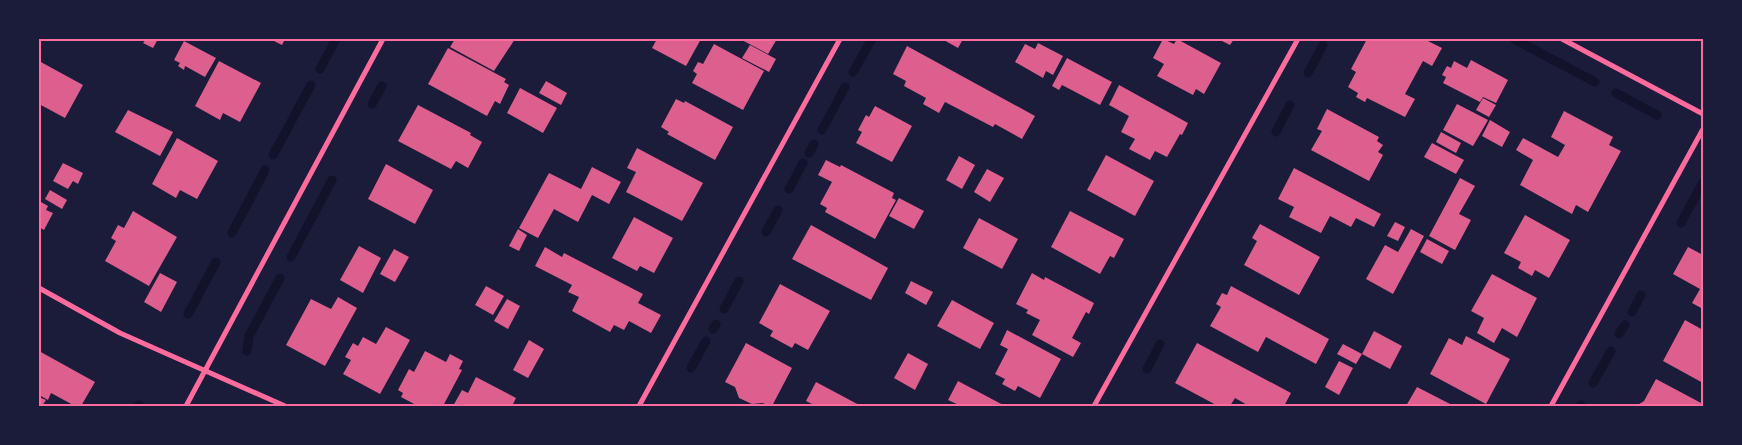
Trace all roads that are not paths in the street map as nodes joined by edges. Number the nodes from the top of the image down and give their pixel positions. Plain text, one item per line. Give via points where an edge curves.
1 (383, 39) edge
2 (840, 39) edge
3 (1298, 39) edge
4 (1562, 39) edge
5 (1703, 114) edge
6 (1703, 129) edge
7 (39, 288) edge
8 (205, 371) junction
9 (186, 406) edge
10 (285, 406) edge
11 (639, 406) edge
12 (1094, 406) edge
13 (1551, 406) edge

1 - 8 street
2 - 11 street
3 - 12 street
4 - 5 street
6 - 13 street
7 - 8 street via 120,333
8 - 9 street
8 - 10 street

